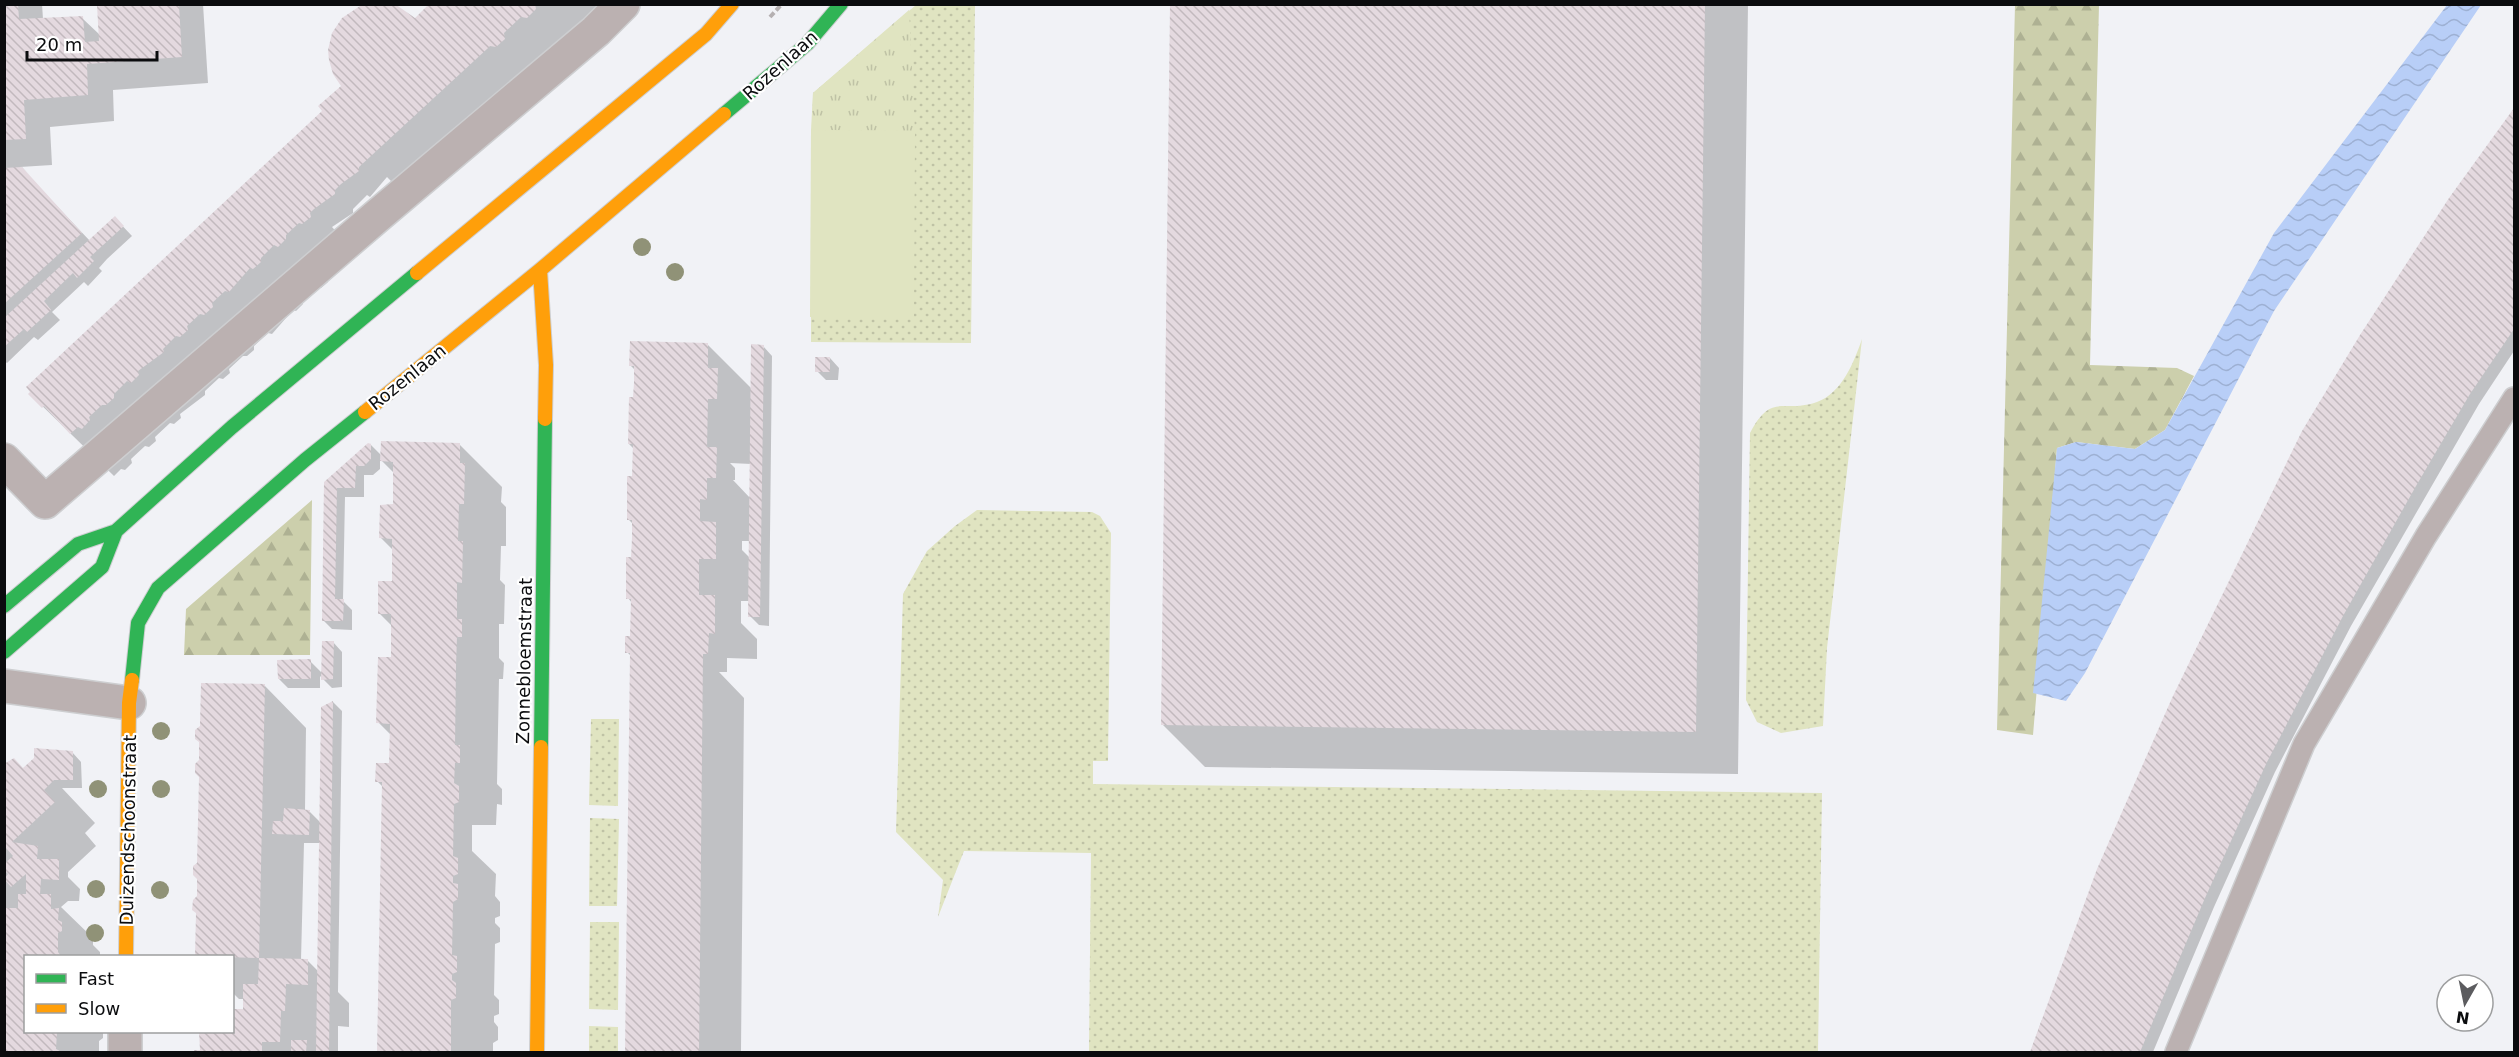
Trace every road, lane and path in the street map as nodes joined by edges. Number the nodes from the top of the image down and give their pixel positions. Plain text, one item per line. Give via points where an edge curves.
1 (622, 4) edge
2 (732, 4) edge
3 (842, 4) edge
4 (540, 270) junction
5 (2514, 398) edge
6 (4, 460) edge
7 (116, 531) junction
8 (4, 606) edge
9 (4, 652) edge
10 (4, 686) edge
11 (129, 703) junction
12 (126, 955) edge
13 (125, 1033) edge
14 (125, 1053) edge
15 (537, 1053) edge
16 (2176, 1053) edge

1 - 6 street via 596,31 45,502
2 - 7 street via 706,34 232,427
3 - 4 street, Rozenlaan via 807,44
4 - 11 street, Rozenlaan via 305,459 158,588 138,623
4 - 15 street, Zonnebloemstraat via 546,365
5 - 16 lane via 2426,536 2304,744
7 - 8 street via 78,544
7 - 9 street via 102,567
10 - 11 street
11 - 12 street, Duizendschoonstraat
13 - 14 street

